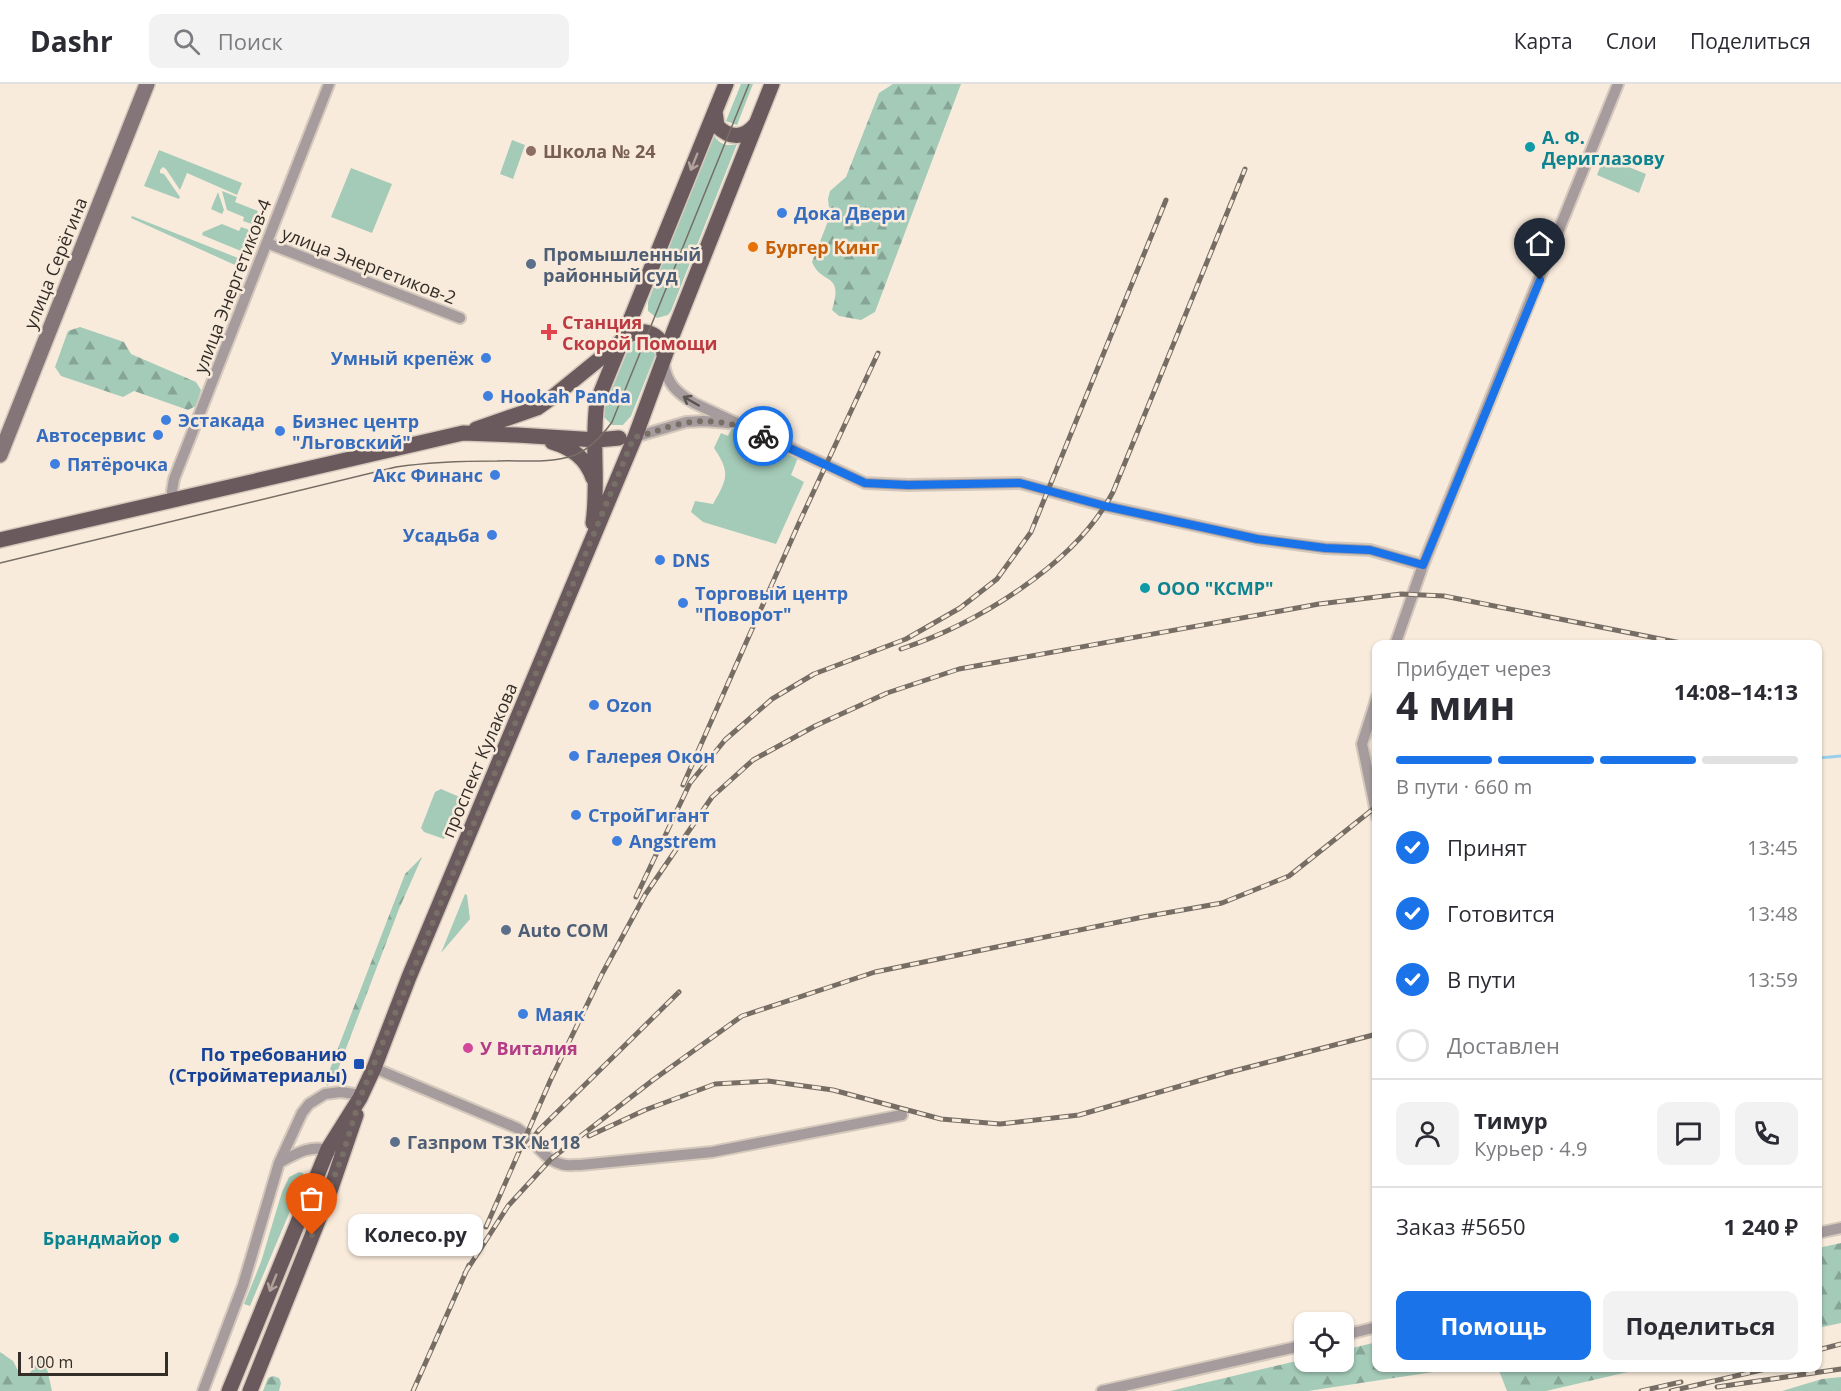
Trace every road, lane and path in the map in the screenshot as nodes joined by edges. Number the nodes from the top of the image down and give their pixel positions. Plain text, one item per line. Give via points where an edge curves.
1 (147, 84) edge
2 (329, 84) edge
3 (726, 84) edge
4 (772, 84) edge
5 (1618, 84) edge
6 (716, 108) junction
7 (756, 124) junction
8 (267, 243) junction
9 (460, 318) dead end
10 (622, 339) junction
11 (664, 356) junction
12 (597, 402) junction
13 (741, 426) junction
14 (463, 433) junction
15 (517, 435) junction
16 (627, 438) junction
17 (595, 440) junction
18 (0, 455) edge
19 (596, 490) junction
20 (173, 501) junction
21 (0, 540) edge
22 (589, 544) junction
23 (1423, 565) junction
24 (1397, 640) edge
25 (1372, 713) edge
26 (1372, 793) edge
27 (374, 1068) junction
28 (361, 1096) junction
29 (902, 1115) dead end
30 (328, 1149) junction
31 (343, 1154) junction
32 (279, 1163) junction
33 (1841, 1228) edge
34 (1822, 1232) edge
35 (1372, 1328) edge
36 (1354, 1333) edge
37 (1294, 1347) edge
38 (203, 1391) edge
39 (229, 1391) edge
40 (250, 1391) edge
41 (1102, 1391) edge

1 - 18 main road, улица Серёгина
2 - 8 street, улица Энергетиков-4
3 - 6 main road
4 - 7 main road
5 - 23 street
6 - 7 main road via 717,126 726,134 743,135
6 -> 10 main road
7 - 11 main road
8 - 9 street, улица Энергетиков-2
8 - 20 street, улица Энергетиков-4 via 174,479
10 - 11 main road via 636,331 650,332 661,341
10 - 12 main road
10 - 14 main road via 537,408
13 -> 11 street via 680,395 665,374
11 - 16 main road, проспект Кулакова
12 - 16 main road via 599,426 606,434
12 - 17 main road
13 - 16 street via 686,422
13 - 23 street via 865,483 1020,483 1257,539 1370,550
14 - 15 main road
14 - 20 main road
15 - 17 main road
15 - 19 main road via 556,443 579,455 592,474
16 - 17 main road
16 - 22 main road, проспект Кулакова
17 - 19 main road
19 - 22 main road
20 - 21 main road
22 - 27 main road, проспект Кулакова
23 - 24 street
25 - 26 street via 1362,744
27 - 28 main road, проспект Кулакова
27 - 29 street via 517,1128 562,1165 712,1152
28 - 30 main road, проспект Кулакова
28 - 31 main road, проспект Кулакова
28 - 32 street via 325,1094 309,1104
30 - 31 street
30 - 32 street via 307,1149
30 -> 39 main road, проспект Кулакова
31 - 40 main road, проспект Кулакова
32 - 38 street via 243,1285
33 - 34 street
35 - 36 street
37 - 41 street

